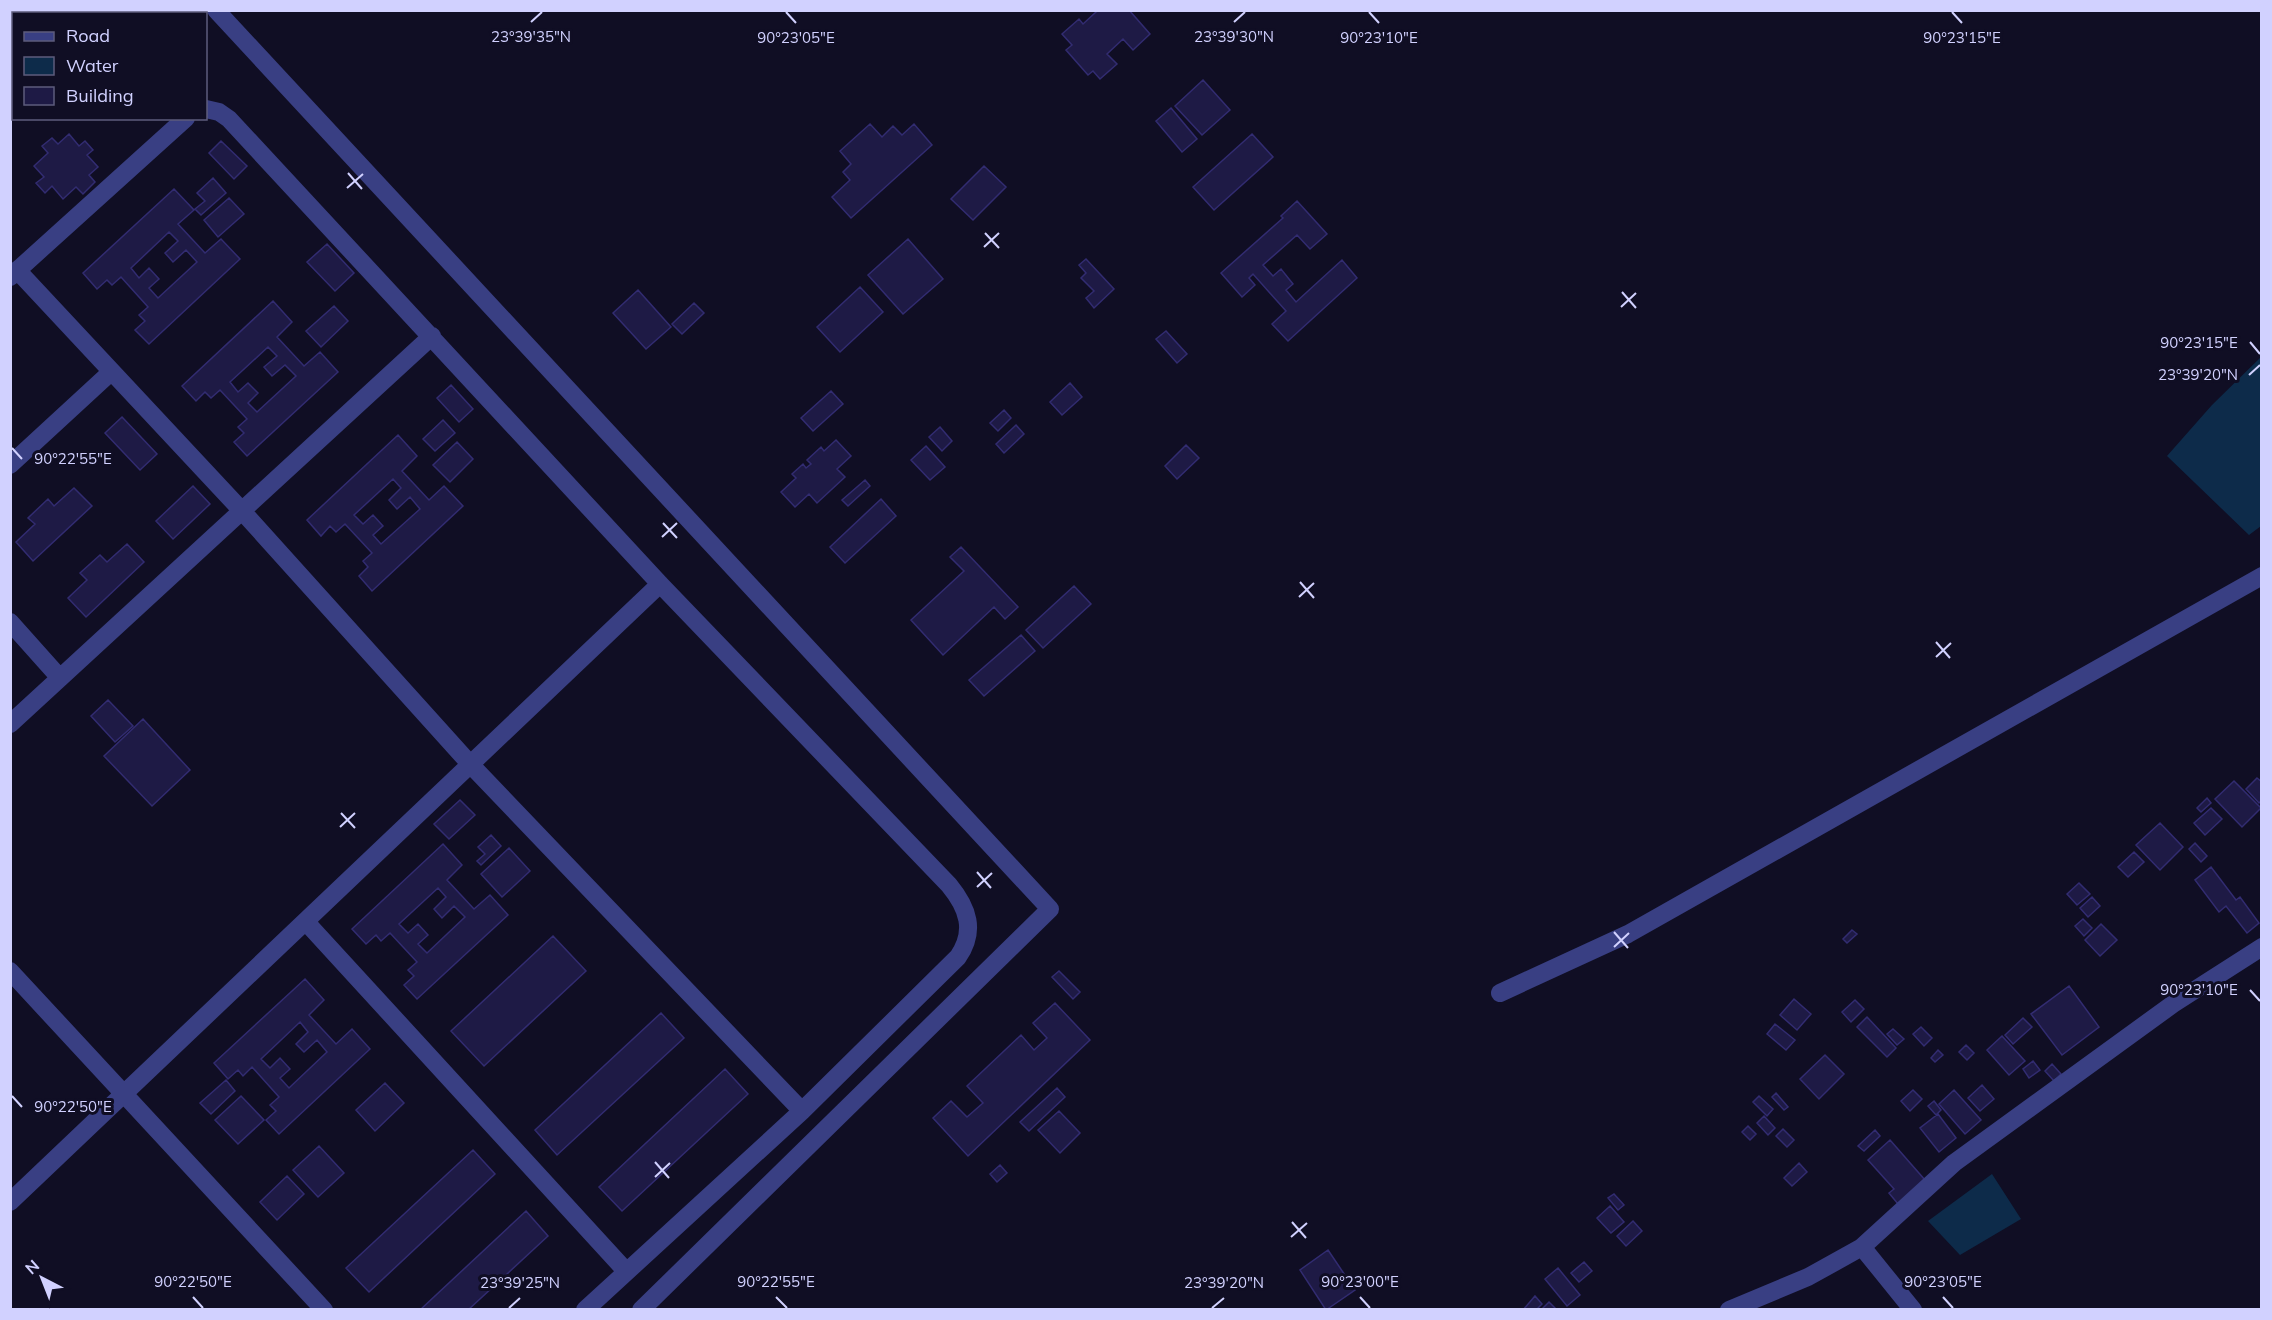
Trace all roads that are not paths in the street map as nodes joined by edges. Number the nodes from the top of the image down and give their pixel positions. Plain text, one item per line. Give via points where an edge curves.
1 (216, 10) edge
2 (207, 110) edge
3 (184, 120) edge
4 (14, 274) edge
5 (432, 336) junction
6 (111, 372) junction
7 (10, 465) edge
8 (243, 512) junction
9 (2262, 576) edge
10 (660, 584) junction
11 (10, 622) edge
12 (60, 678) junction
13 (10, 724) edge
14 (471, 765) junction
15 (306, 922) junction
16 (2262, 947) edge
17 (10, 971) edge
18 (1500, 993) dead end
19 (124, 1094) junction
20 (802, 1111) junction
21 (10, 1202) edge
22 (1862, 1247) junction
23 (626, 1271) junction
24 (324, 1310) edge
25 (585, 1310) edge
26 (641, 1310) edge
27 (1729, 1310) edge
28 (1913, 1310) edge

1 - 26 street via 1050,909
2 - 5 street via 229,119
3 - 4 street
4 - 6 street
5 - 8 street
5 - 10 street
6 - 7 street
6 - 8 street
8 - 12 street
8 - 14 street
9 - 18 street via 1628,934
10 - 14 street
10 - 20 street via 949,885 969,918 965,947 958,957
11 - 12 street
12 - 13 street
14 - 15 street
14 - 20 street
15 - 19 street
15 - 23 street
16 - 22 street via 2173,1004 1954,1163
17 - 19 street
19 - 21 street
19 - 24 street
20 - 23 street
22 - 27 street via 1808,1277
22 - 28 street
23 - 25 street

